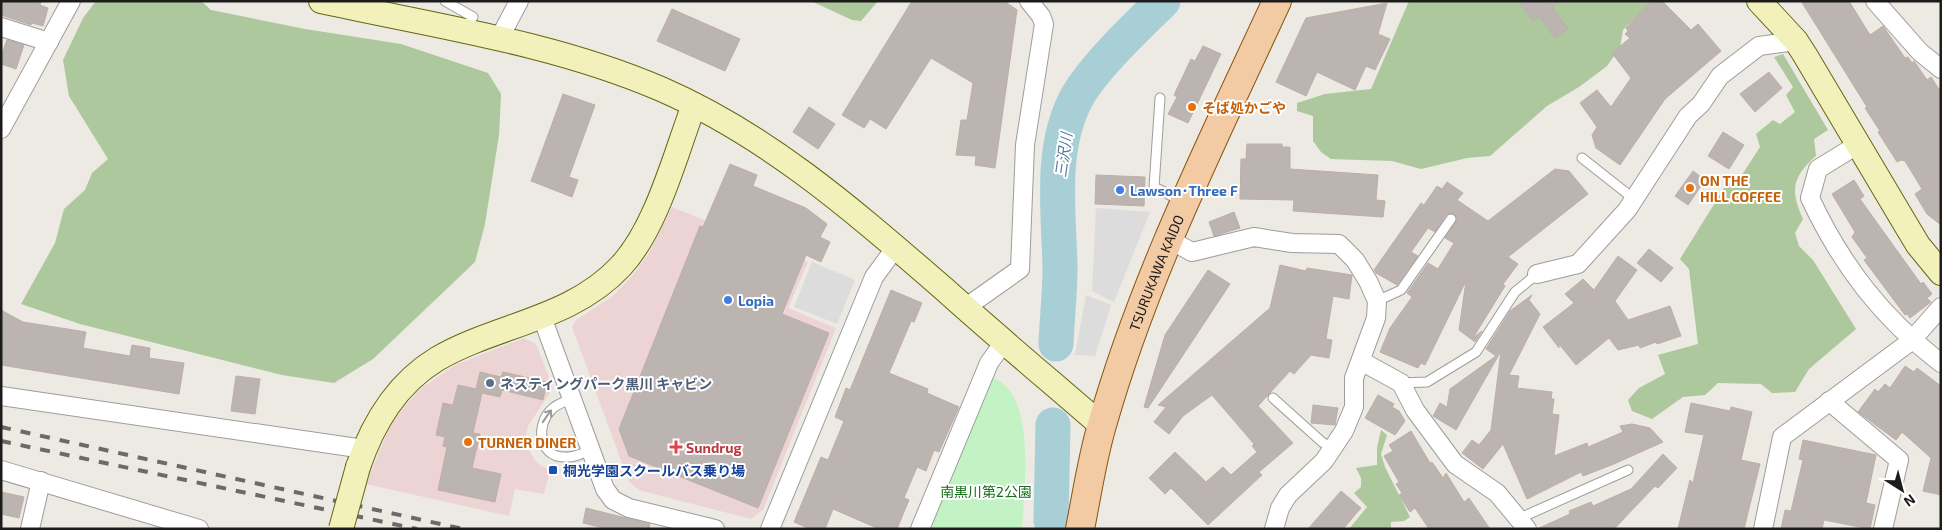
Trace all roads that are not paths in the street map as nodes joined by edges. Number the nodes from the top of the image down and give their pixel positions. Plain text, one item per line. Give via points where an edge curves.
1 (71, 1) edge
2 (321, 1) edge
3 (445, 1) edge
4 (519, 1) edge
5 (1029, 1) edge
6 (1277, 1) edge
7 (1759, 1) edge
8 (1876, 1) edge
9 (1, 27) edge
10 (464, 32) junction
11 (499, 39) junction
12 (1796, 40) junction
13 (49, 42) junction
14 (1941, 69) edge
15 (1160, 98) dead end
16 (694, 105) junction
17 (6, 109) edge
18 (1, 129) edge
19 (1857, 145) junction
20 (1582, 158) dead end
21 (1634, 199) junction
22 (1184, 203) junction
23 (1451, 219) dead end
24 (1168, 239) junction
25 (896, 247) junction
26 (1941, 273) edge
27 (1537, 274) joint
28 (1377, 301) junction
29 (1941, 307) edge
30 (965, 308) junction
31 (542, 318) junction
32 (1911, 341) junction
33 (1004, 342) junction
34 (1360, 361) junction
35 (1941, 364) edge
36 (1401, 383) junction
37 (1, 396) edge
38 (1273, 398) dead end
39 (572, 399) junction
40 (1829, 402) junction
41 (1102, 426) junction
42 (1332, 448) junction
43 (590, 450) junction
44 (361, 458) junction
45 (1, 470) edge
46 (1628, 470) dead end
47 (41, 481) junction
48 (1524, 523) edge
49 (173, 526) edge
50 (30, 529) edge
51 (199, 529) edge
52 (341, 529) edge
53 (715, 529) edge
54 (770, 529) edge
55 (920, 529) edge
56 (1080, 529) edge
57 (1274, 529) edge
58 (1763, 529) edge
59 (1883, 529) edge

1 - 13 street
2 - 10 main road
3 - 10 lane via 473,17
4 - 11 street
5 - 30 street via 1044,24 1025,145 1020,269
6 - 22 main road, TSURUKAWA KAIDO
7 - 12 main road
8 - 14 street via 1920,52
9 - 13 street
10 - 11 main road
11 - 16 main road via 599,66
12 - 19 main road
12 - 21 street via 1759,46 1720,76 1701,104 1688,116
13 - 17 street
15 - 22 lane via 1154,186
16 - 25 main road via 794,164
16 - 31 main road via 639,243 598,288
17 - 18 street
19 - 26 main road via 1918,246
19 - 32 street via 1818,170 1810,198 1852,273
20 - 21 lane
21 - 27 street via 1578,264
22 - 24 main road, TSURUKAWA KAIDO
23 - 28 lane via 1401,290
24 - 28 street via 1192,252 1254,237 1339,244 1355,260
24 - 41 main road, TSURUKAWA KAIDO via 1130,338
25 - 30 main road
25 - 54 street via 874,277
27 - 36 lane via 1515,292 1476,352 1427,382
28 - 34 street via 1376,318
29 - 32 street
30 - 33 main road
31 - 39 street
31 - 44 main road via 436,360 387,405
32 - 35 street
32 - 40 street
33 - 41 main road
33 - 55 street via 989,363
34 - 36 street
34 - 42 street via 1354,378 1354,407 1344,431
36 - 48 street via 1415,410 1455,464 1496,493
37 - 44 street
38 - 42 lane
39 - 43 street
43 -> 39 lane via 561,457 549,452 542,439 542,424 546,416 557,405
40 - 58 street via 1782,437
40 - 59 street via 1899,460
41 - 56 main road, TSURUKAWA KAIDO
42 - 57 street via 1324,461 1288,495
43 - 53 street via 605,489 613,500 629,508
44 - 52 main road, bridge
45 - 47 street
46 - 48 lane
47 - 49 street
47 - 50 street
49 - 51 street

